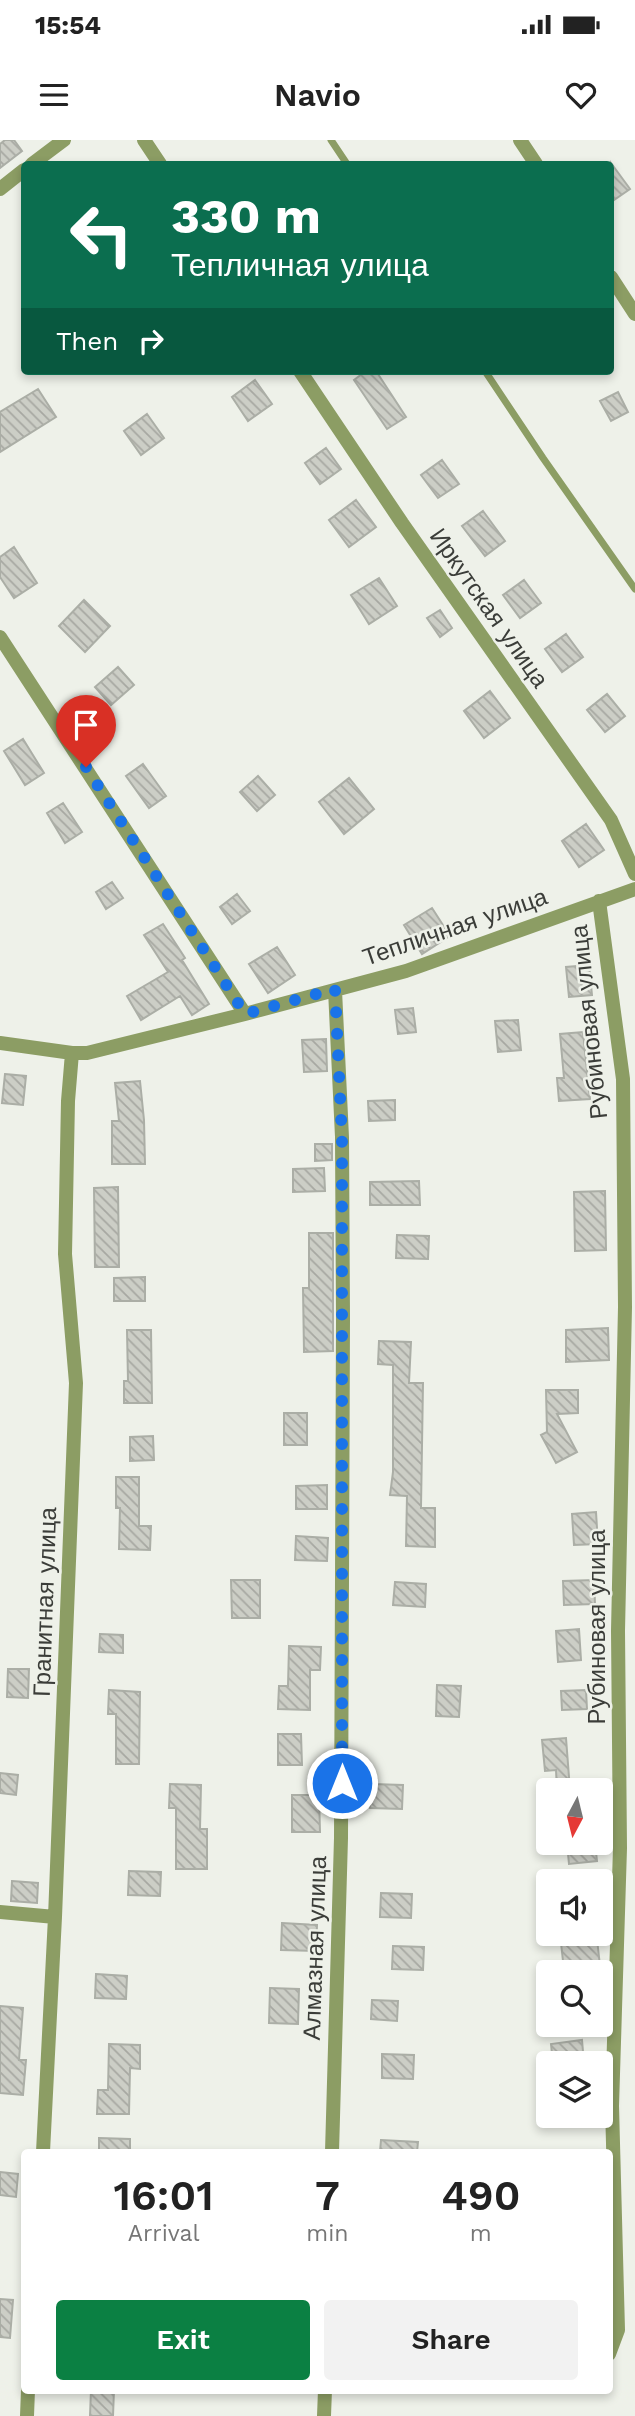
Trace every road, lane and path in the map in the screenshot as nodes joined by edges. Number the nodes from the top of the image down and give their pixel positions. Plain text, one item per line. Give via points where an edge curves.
1 (64, 140) edge
2 (144, 140) edge
3 (331, 140) edge
4 (520, 140) edge
5 (36, 161) edge
6 (158, 161) edge
7 (345, 161) edge
8 (534, 161) edge
9 (21, 172) edge
10 (0, 189) edge
11 (614, 282) edge
12 (635, 314) edge
13 (303, 375) edge
14 (488, 375) edge
15 (635, 589) edge
16 (0, 638) edge
17 (635, 874) edge
18 (635, 889) edge
19 (599, 901) junction
20 (335, 989) junction
21 (245, 1014) junction
22 (0, 1043) edge
23 (72, 1053) junction
24 (0, 1912) edge
25 (55, 1917) junction
26 (43, 2149) edge
27 (332, 2149) edge
28 (613, 2343) edge
29 (28, 2394) edge
30 (325, 2394) edge
31 (26, 2416) edge
32 (324, 2416) edge

1 - 5 street
2 - 6 street
3 - 7 lane
4 - 8 street
9 - 10 street
11 - 12 street
13 - 17 street, Иркутская улица via 611,820
14 - 15 lane
16 - 21 street
18 - 19 street, Тепличная улица
19 - 20 street, Тепличная улица via 406,971
19 - 28 street, Рубиновая улица via 623,1092 620,1849 612,2106 618,2330
20 - 21 street, Тепличная улица
20 - 27 street, Алмазная улица via 343,1319 341,1838
21 - 23 street, Тепличная улица via 88,1053
22 - 23 street, Тепличная улица
23 - 25 street, Гранитная улица via 65,1254 76,1383
24 - 25 street
25 - 26 street, Гранитная улица
29 - 31 street
30 - 32 street

